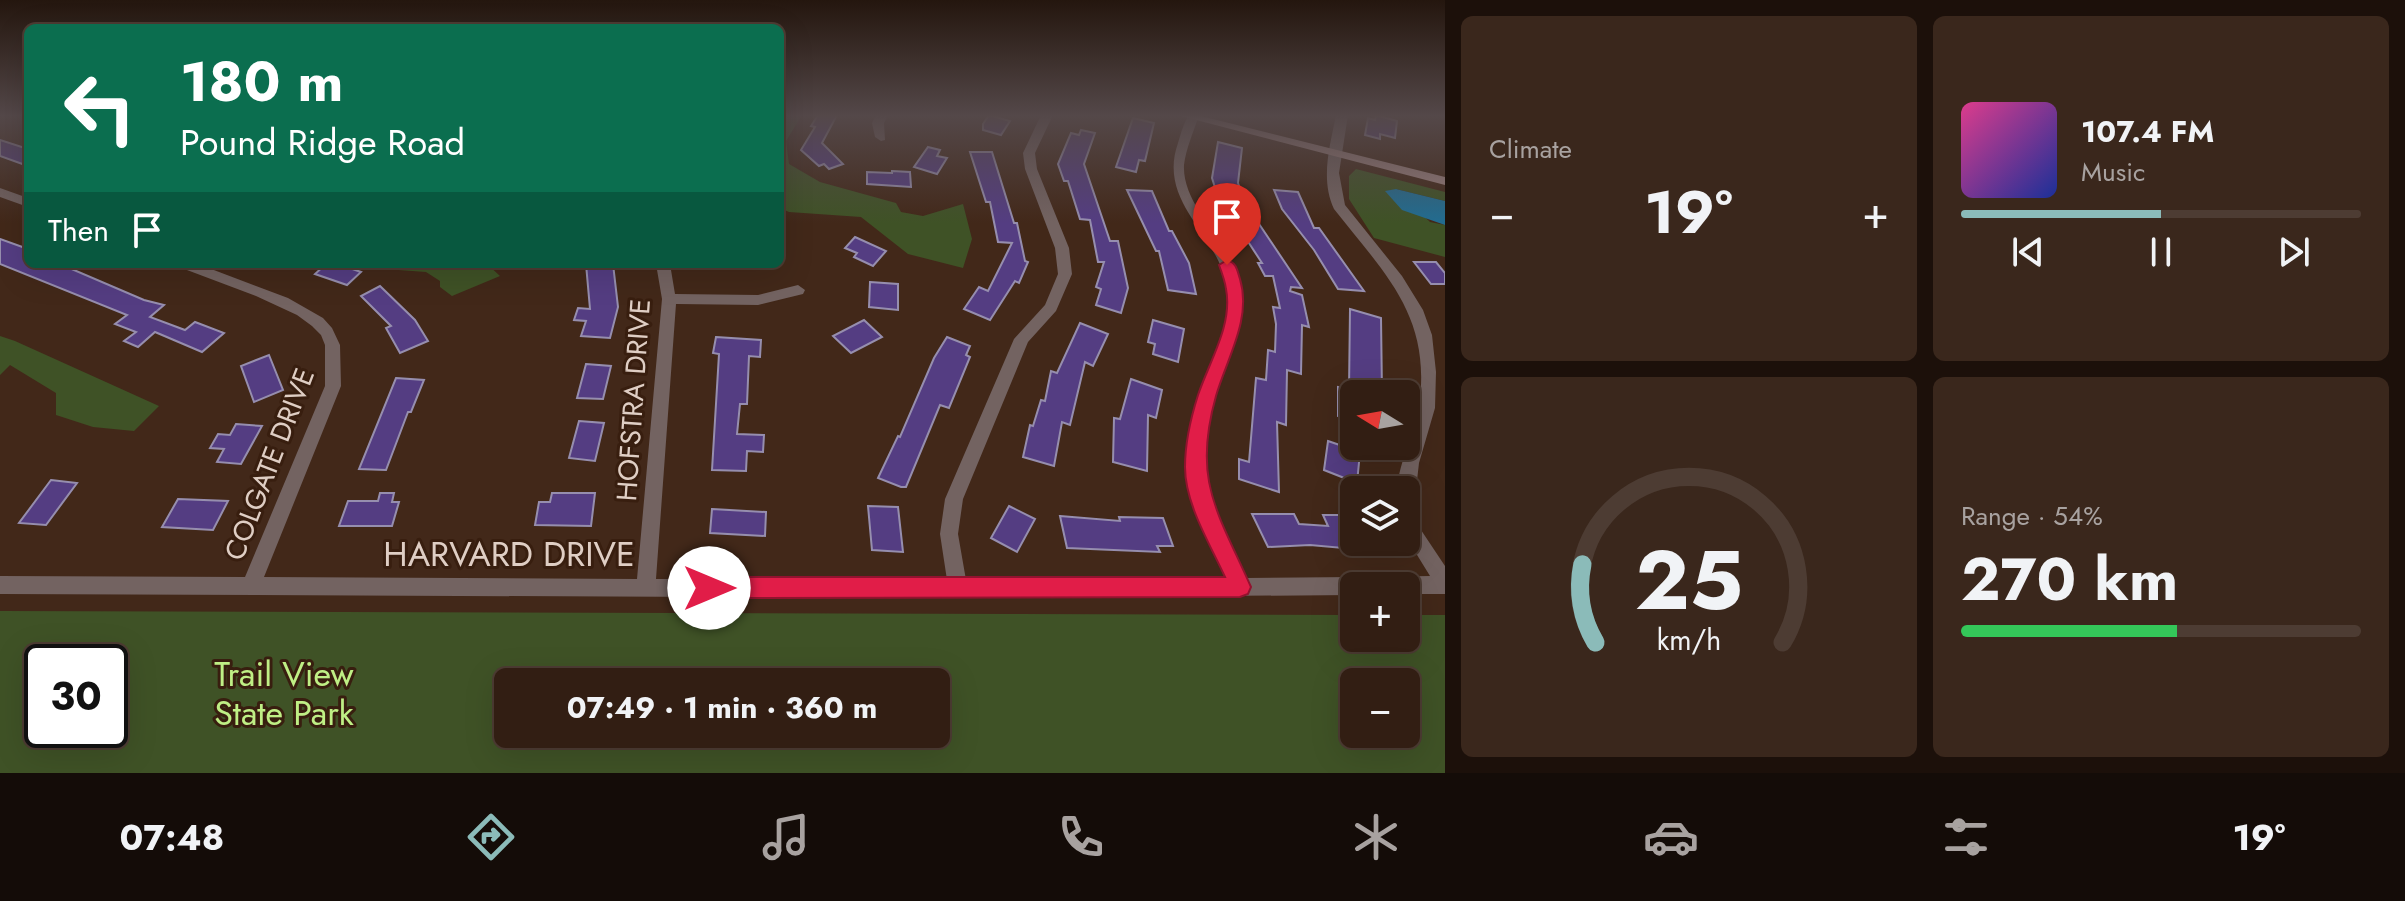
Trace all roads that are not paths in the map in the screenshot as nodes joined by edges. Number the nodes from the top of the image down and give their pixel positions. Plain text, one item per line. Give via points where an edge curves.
1 (1030, 151) edge
2 (1181, 151) edge
3 (1324, 151) edge
4 (1335, 154) junction
5 (1445, 181) edge
6 (0, 192) edge
7 (24, 201) edge
8 (194, 268) edge
9 (664, 268) edge
10 (798, 290) dead end
11 (669, 299) junction
12 (1445, 583) edge
13 (1420, 584) edge
14 (0, 585) edge
15 (251, 585) junction
16 (1340, 586) edge
17 (646, 587) junction
18 (1240, 587) junction
19 (958, 589) junction

1 - 19 street via 1031,169 1062,248 1065,274 1051,307 1022,339 954,499 949,534
2 - 18 street via 1177,174 1227,265 1235,291 1227,342 1207,396 1195,471 1204,507
3 - 4 main road
4 - 5 main road
4 - 12 street via 1332,185 1339,206 1405,292 1423,327 1426,415 1407,468 1407,514
6 - 7 street
8 - 15 street, COLGATE DRIVE via 316,320 335,353 333,386
9 - 11 street, HOFSTRA DRIVE
10 - 11 street via 758,300
11 - 17 street, HOFSTRA DRIVE
12 - 13 street
14 - 15 street, HARVARD DRIVE
15 - 17 street, HARVARD DRIVE
16 - 18 street, HARVARD DRIVE
17 - 19 street, HARVARD DRIVE
18 - 19 street, HARVARD DRIVE

